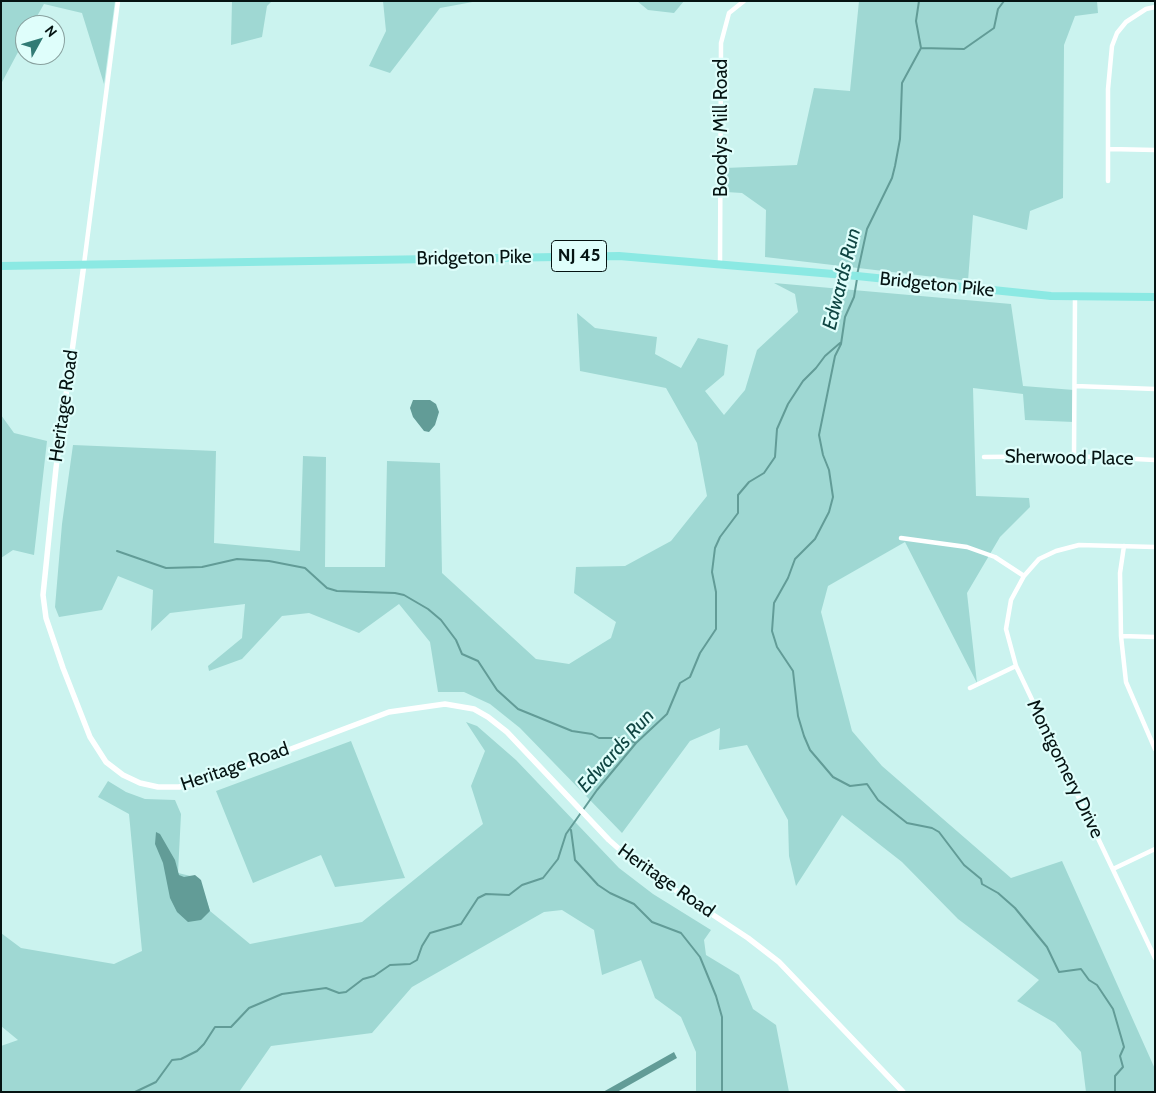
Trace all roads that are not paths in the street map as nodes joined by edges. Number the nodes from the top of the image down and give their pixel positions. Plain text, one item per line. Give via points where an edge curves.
1 (118, 1) edge
2 (744, 1) edge
3 (1155, 7) edge
4 (1109, 150) junction
5 (1155, 150) edge
6 (1108, 182) dead end
7 (84, 264) junction
8 (720, 264) junction
9 (1, 266) edge
10 (1075, 297) junction
11 (1155, 297) edge
12 (1075, 386) junction
13 (1155, 389) edge
14 (1074, 456) junction
15 (984, 457) dead end
16 (1155, 460) edge
17 (901, 538) dead end
18 (1124, 546) junction
19 (1155, 547) edge
20 (1024, 576) junction
21 (1121, 636) junction
22 (1155, 637) edge
23 (1016, 666) junction
24 (970, 688) dead end
25 (1155, 749) edge
26 (1155, 849) edge
27 (1113, 869) junction
28 (1155, 958) edge
29 (903, 1092) edge

1 - 7 street, Heritage Road
2 - 8 street, Boodys Mill Road via 728,13 721,43
3 - 4 street via 1126,22 1112,46 1108,74
4 - 5 street
4 - 6 street
7 - 8 main road, Bridgeton Pike / NJ 45 via 610,256
7 - 9 main road, Bridgeton Pike / NJ 45
7 - 29 street, Heritage Road via 42,595 46,618 63,668 90,737 103,760 117,772 140,783 179,787 214,778 377,715 414,706 454,704 482,713 502,728 636,864 773,956
8 - 10 main road, Bridgeton Pike / NJ 45
10 - 11 main road, Bridgeton Pike / NJ 45
10 - 12 street
12 - 13 street
12 - 14 street
14 - 15 street, Sherwood Place
14 - 16 street, Sherwood Place
17 - 20 street via 967,547 995,557
18 - 19 street, Montgomery Drive
18 - 20 street, Montgomery Drive via 1094,544 1069,547 1039,559
18 - 21 street via 1120,573
20 - 23 street, Montgomery Drive via 1011,600 1006,630
21 - 22 street
21 - 25 street via 1126,682
23 - 24 street
23 - 27 street, Montgomery Drive
26 - 27 street
27 - 28 street, Montgomery Drive

